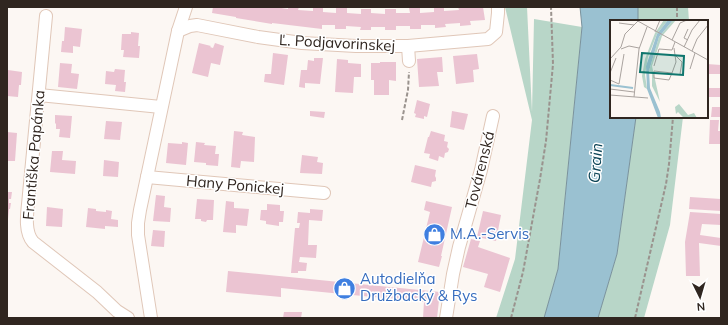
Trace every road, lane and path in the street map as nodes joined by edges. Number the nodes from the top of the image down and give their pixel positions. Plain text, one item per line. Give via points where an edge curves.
1 (186, 7) edge
2 (498, 7) edge
3 (551, 7) edge
4 (677, 7) edge
5 (46, 16) dead end
6 (677, 20) edge
7 (178, 32) junction
8 (408, 46) junction
9 (409, 61) joint
10 (39, 95) junction
11 (161, 107) junction
12 (493, 116) dead end
13 (673, 118) edge
14 (402, 120) dead end
15 (147, 177) junction
16 (324, 193) dead end
17 (128, 318) edge
18 (151, 318) edge
19 (446, 318) edge
20 (511, 318) edge
21 (635, 318) edge

1 - 7 street
2 - 8 street, Ľ. Podjavorinskej via 496,32 488,39
3 - 20 path via 553,64 546,142 523,272
4 - 6 path
5 - 10 street, Františka Papánka
7 - 8 street, Ľ. Podjavorinskej via 197,25 302,43
7 - 11 street
8 - 9 street
9 - 14 path via 410,79
10 - 11 street
10 - 17 street, Františka Papánka via 28,234 33,242
11 - 15 street
12 - 19 street, Továrenská via 459,247
13 - 21 path via 666,184
15 - 16 street, Hany Ponickej
15 - 18 street via 138,235

